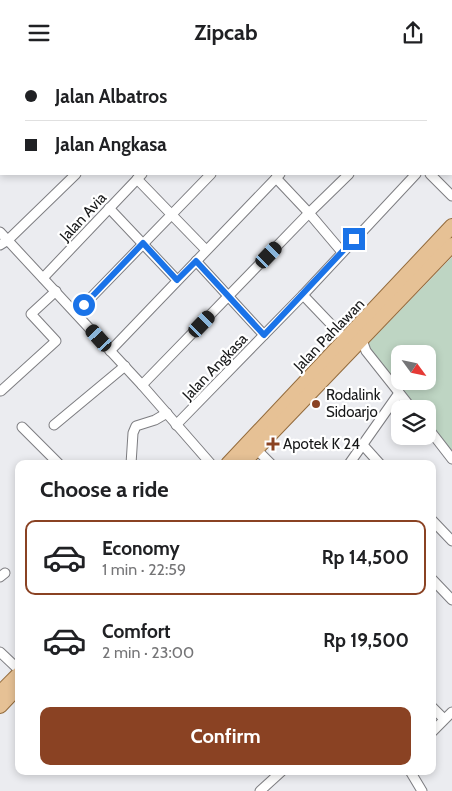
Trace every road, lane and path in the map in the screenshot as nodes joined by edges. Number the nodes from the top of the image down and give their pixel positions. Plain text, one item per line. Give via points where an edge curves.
1 (75, 175) edge
2 (210, 175) edge
3 (348, 175) edge
4 (415, 175) edge
5 (431, 175) edge
6 (139, 176) edge
7 (278, 176) edge
8 (452, 195) edge
9 (109, 209) junction
10 (309, 213) junction
11 (171, 214) junction
12 (452, 227) edge
13 (0, 232) edge
14 (4, 243) edge
15 (143, 243) junction
16 (452, 245) edge
17 (206, 250) junction
18 (342, 253) junction
19 (196, 261) junction
20 (43, 278) junction
21 (177, 280) junction
22 (56, 291) junction
23 (304, 295) junction
24 (229, 297) junction
25 (76, 313) junction
26 (264, 335) junction
27 (353, 343) junction
28 (110, 351) junction
29 (124, 366) junction
30 (142, 385) junction
31 (1, 391) edge
32 (399, 393) junction
33 (405, 400) edge
34 (166, 413) junction
35 (54, 425) dead end
36 (176, 425) junction
37 (22, 427) dead end
38 (436, 438) edge
39 (362, 444) junction
40 (256, 449) junction
41 (452, 459) edge
42 (55, 460) edge
43 (131, 460) edge
44 (207, 460) edge
45 (232, 460) edge
46 (246, 460) edge
47 (267, 460) edge
48 (351, 460) edge
49 (376, 460) edge
50 (436, 524) edge
51 (452, 541) edge
52 (436, 583) edge
53 (451, 598) edge
54 (0, 652) edge
55 (15, 666) edge
56 (15, 678) edge
57 (15, 691) edge
58 (0, 693) edge
59 (0, 706) edge
60 (436, 711) edge
61 (452, 712) edge
62 (444, 719) junction
63 (436, 728) edge
64 (278, 775) edge
65 (412, 775) edge
66 (260, 791) edge
67 (422, 791) edge

1 - 14 street
2 - 11 street
3 - 10 street
4 - 18 street, Jalan Angkasa
5 - 8 street
6 - 9 street, Jalan Avia
6 - 11 street
7 - 10 street
7 - 17 street
9 - 15 street
9 - 20 street, Jalan Avia
10 - 18 street
10 - 24 street
11 - 15 street
11 - 17 street
12 - 27 main road, Jalan Pahlawan
13 - 14 street
14 - 20 street
15 - 21 street
15 - 25 street
16 - 27 main road, Jalan Pahlawan
17 - 19 street
18 - 23 street, Jalan Angkasa
19 - 21 street
19 - 24 street
20 - 22 street
21 - 28 street
22 - 25 street
22 - 31 street via 31,314 56,341
23 - 26 street, Jalan Angkasa
23 - 27 street
24 - 26 street
24 - 30 street
25 - 28 street
26 - 36 street, Jalan Angkasa
27 - 32 street
27 - 40 main road, Jalan Pahlawan
27 - 45 main road, Jalan Pahlawan
28 - 29 street
29 - 30 street
29 - 35 street
30 - 34 street
32 - 33 street
32 - 39 street
34 - 36 street
34 - 43 street via 136,426
36 - 44 street
37 - 42 street
38 - 41 street
39 - 48 street
39 - 49 street
40 - 46 main road, Jalan Pahlawan
40 - 47 street
50 - 51 street
52 - 53 street
54 - 55 street
56 - 58 main road
57 - 59 main road
60 - 62 street
61 - 62 street
62 - 63 street
64 - 66 street
65 - 67 street

